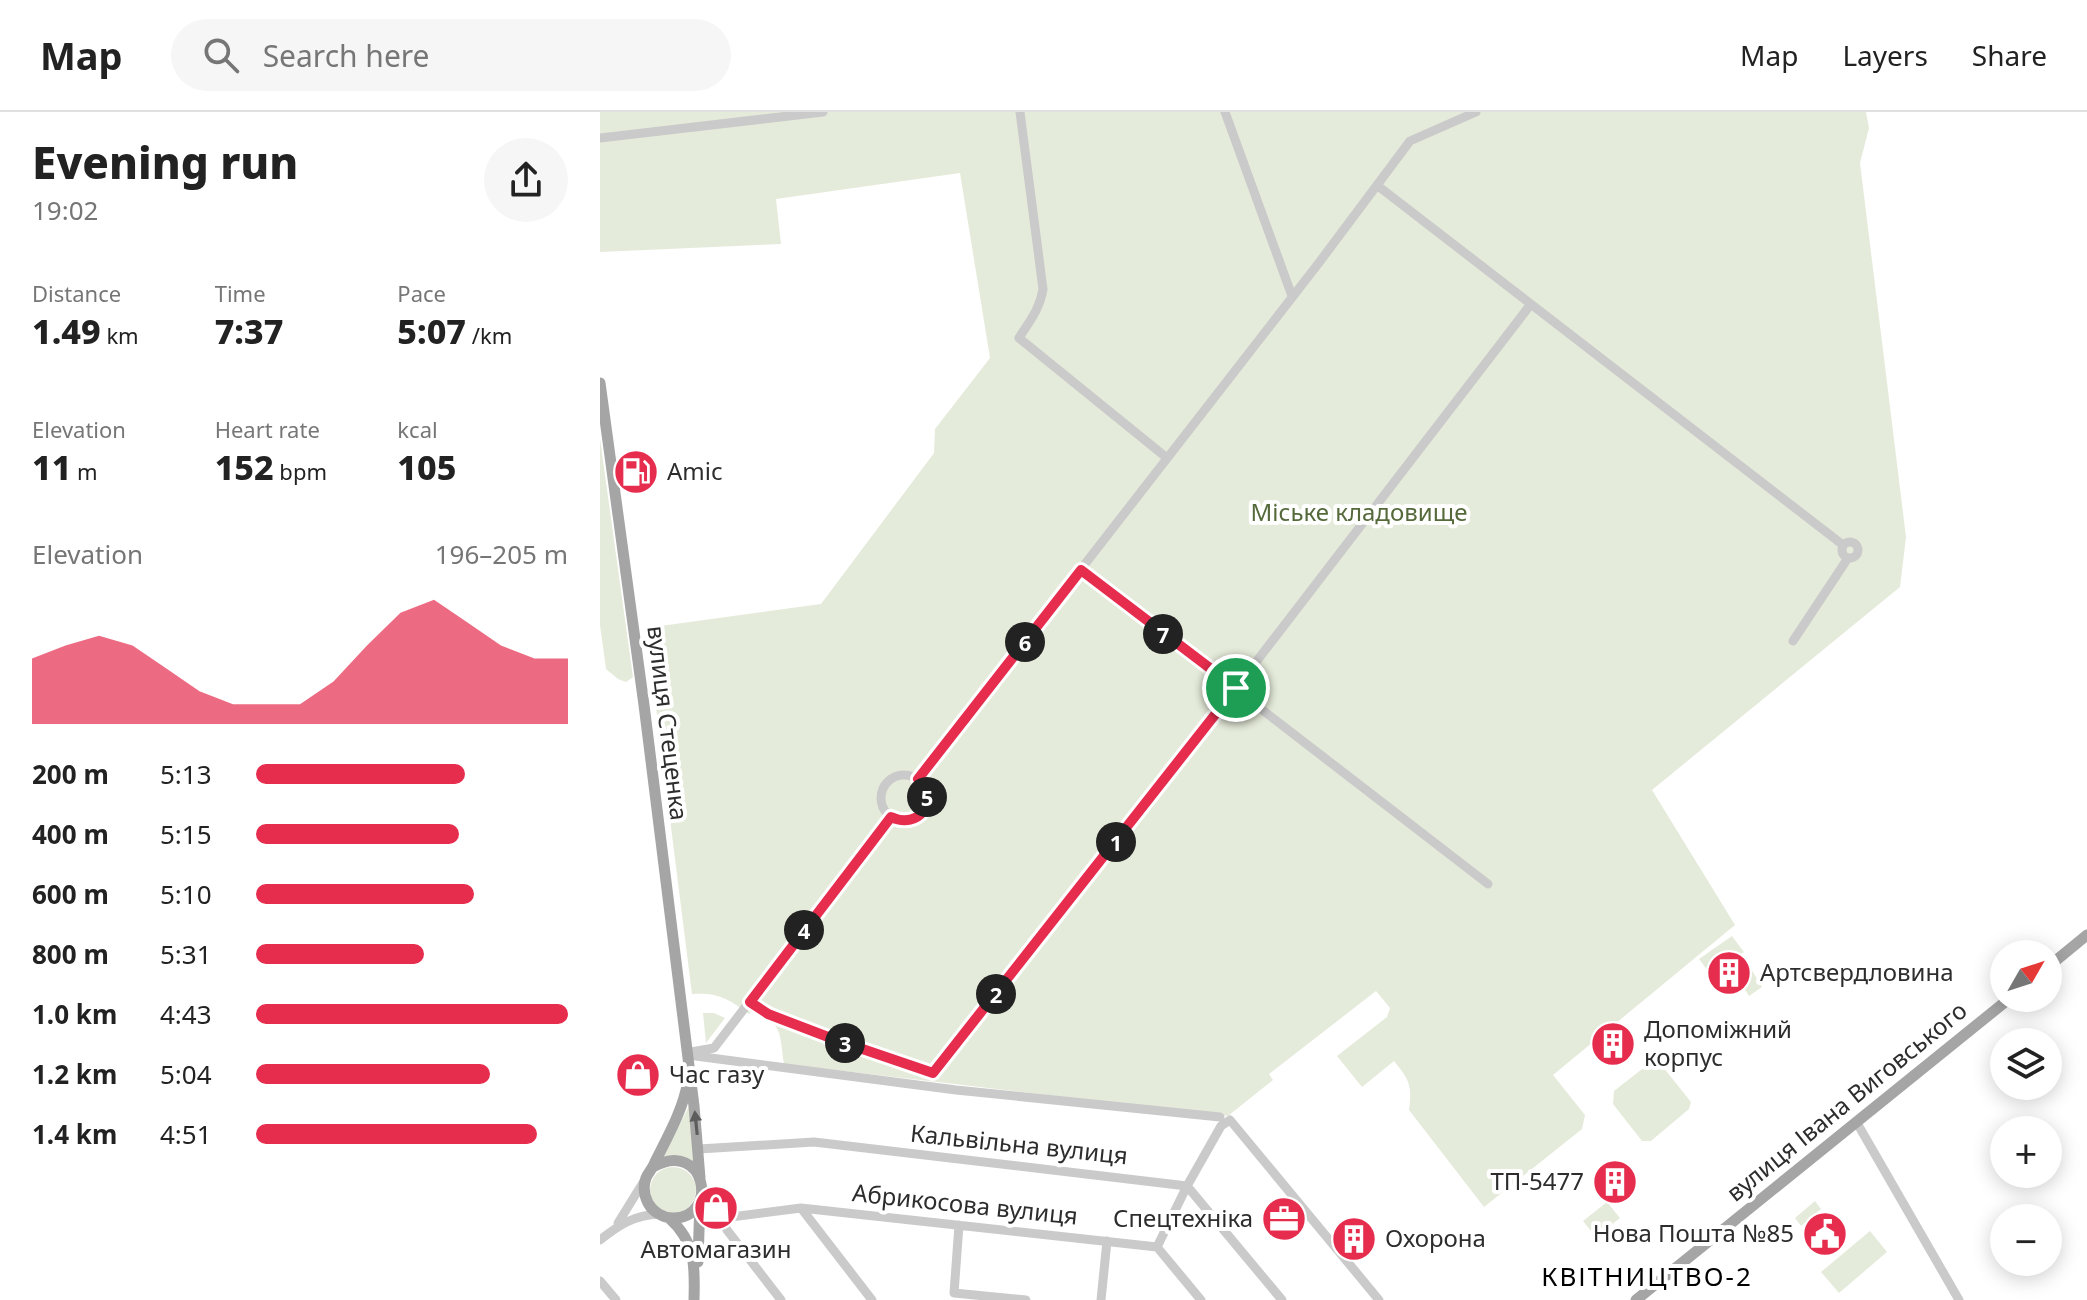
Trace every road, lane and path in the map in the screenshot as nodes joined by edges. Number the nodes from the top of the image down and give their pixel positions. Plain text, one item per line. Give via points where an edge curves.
1 (823, 112) edge
2 (1020, 112) edge
3 (1225, 112) edge
4 (1476, 112) edge
5 (600, 138) edge
6 (1378, 186) junction
7 (1292, 296) junction
8 (1531, 304) junction
9 (600, 383) edge
10 (1167, 458) junction
11 (1081, 570) junction
12 (1793, 641) dead end
13 (1236, 688) junction
14 (918, 779) junction
15 (891, 817) junction
16 (1488, 884) dead end
17 (2087, 935) edge
18 (2062, 956) edge
19 (750, 1002) junction
20 (1993, 1012) edge
21 (687, 1054) junction
22 (690, 1069) junction
23 (1225, 1119) junction
24 (1857, 1123) junction
25 (699, 1149) junction
26 (653, 1167) junction
27 (700, 1178) junction
28 (646, 1179) junction
29 (1187, 1186) junction
30 (700, 1200) junction
31 (801, 1208) junction
32 (664, 1216) junction
33 (722, 1219) junction
34 (700, 1221) junction
35 (959, 1225) junction
36 (616, 1227) junction
37 (600, 1240) edge
38 (1107, 1241) junction
39 (1157, 1247) junction
40 (695, 1274) junction
41 (600, 1281) edge
42 (957, 1297) edge
43 (616, 1300) edge
44 (694, 1300) edge
45 (781, 1300) edge
46 (872, 1300) edge
47 (968, 1300) edge
48 (1026, 1300) edge
49 (1101, 1300) edge
50 (1201, 1300) edge
51 (1282, 1300) edge
52 (1379, 1300) edge
53 (1636, 1300) edge
54 (1959, 1300) edge

1 - 5 street
2 - 10 street via 1043,289 1019,338
3 - 7 street
4 - 6 street via 1410,141
6 - 7 street
6 - 8 street
7 - 10 street
8 - 12 street via 1843,545 1851,541 1858,546 1859,552 1848,558
8 - 13 street
9 - 21 main road, вулиця Стеценка
10 - 11 street
11 - 13 street
11 - 14 street
13 - 16 street
13 - 19 street via 933,1073 768,1014
14 - 15 street via 928,800 922,813 904,821
14 - 15 street via 896,776 885,786 881,800
15 - 19 street
17 - 18 main road
19 - 21 street via 714,1048
20 - 24 main road, вулиця Івана Виговського
21 - 22 main road, вулиця Стеценка
21 - 23 street
25 -> 22 main road, вулиця Стеценка
22 - 26 main road, вулиця Стеценка via 683,1103
23 - 29 street
23 - 52 street
24 - 53 main road, вулиця Івана Виговського
24 - 54 street
25 - 27 main road, вулиця Стеценка
25 - 29 street, Кальвільна вулиця via 814,1142
26 - 27 main road via 679,1161
26 - 28 main road
27 - 30 main road
28 - 32 main road via 647,1202
28 - 36 street
29 - 39 street
29 - 51 street
30 - 32 main road via 688,1214
30 - 34 main road
31 - 33 street, Абрикосова вулиця
31 - 35 street, Абрикосова вулиця
31 - 46 street
32 - 36 street via 634,1217
32 - 40 main road via 679,1226 690,1245
33 - 34 street, Абрикосова вулиця
33 - 45 street
34 - 40 main road
35 - 38 street, Абрикосова вулиця
35 - 42 street
36 - 37 street
38 - 39 street, Абрикосова вулиця
38 - 49 street
39 - 50 street
40 - 44 main road
41 - 43 street
42 - 47 street
42 - 48 street

